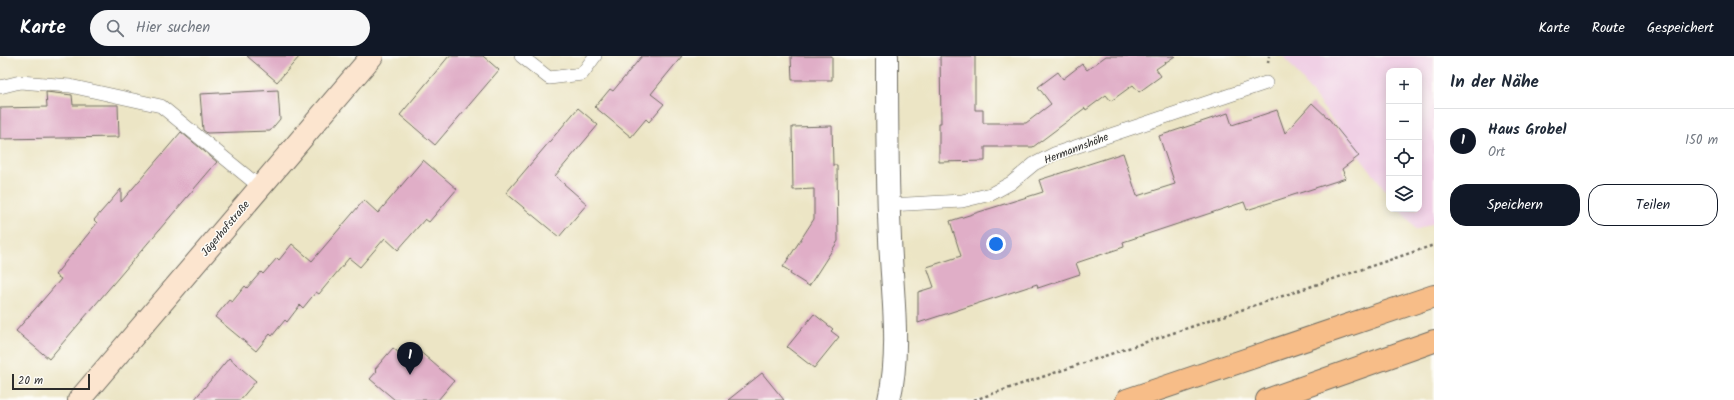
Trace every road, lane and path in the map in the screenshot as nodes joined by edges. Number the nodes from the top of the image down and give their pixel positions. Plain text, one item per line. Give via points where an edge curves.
1 (372, 56) edge
2 (521, 56) edge
3 (595, 56) edge
4 (887, 56) edge
5 (1266, 83) dead end
6 (0, 86) edge
7 (260, 187) junction
8 (889, 205) junction
9 (1434, 245) edge
10 (1434, 296) edge
11 (1434, 341) edge
12 (79, 400) edge
13 (889, 400) edge
14 (974, 400) edge
15 (1127, 400) edge
16 (1267, 400) edge

1 - 7 main road, Jägerhofstraße
2 - 3 lane via 549,78 582,74
4 - 8 street
5 - 8 lane, Hermannshöhe via 1054,154 1034,164 1011,183 991,194 962,201
6 - 7 lane via 20,82 70,86 161,106
7 - 12 main road, Jägerhofstraße
8 - 13 street via 895,355
9 - 14 path
10 - 15 highway
11 - 16 highway

